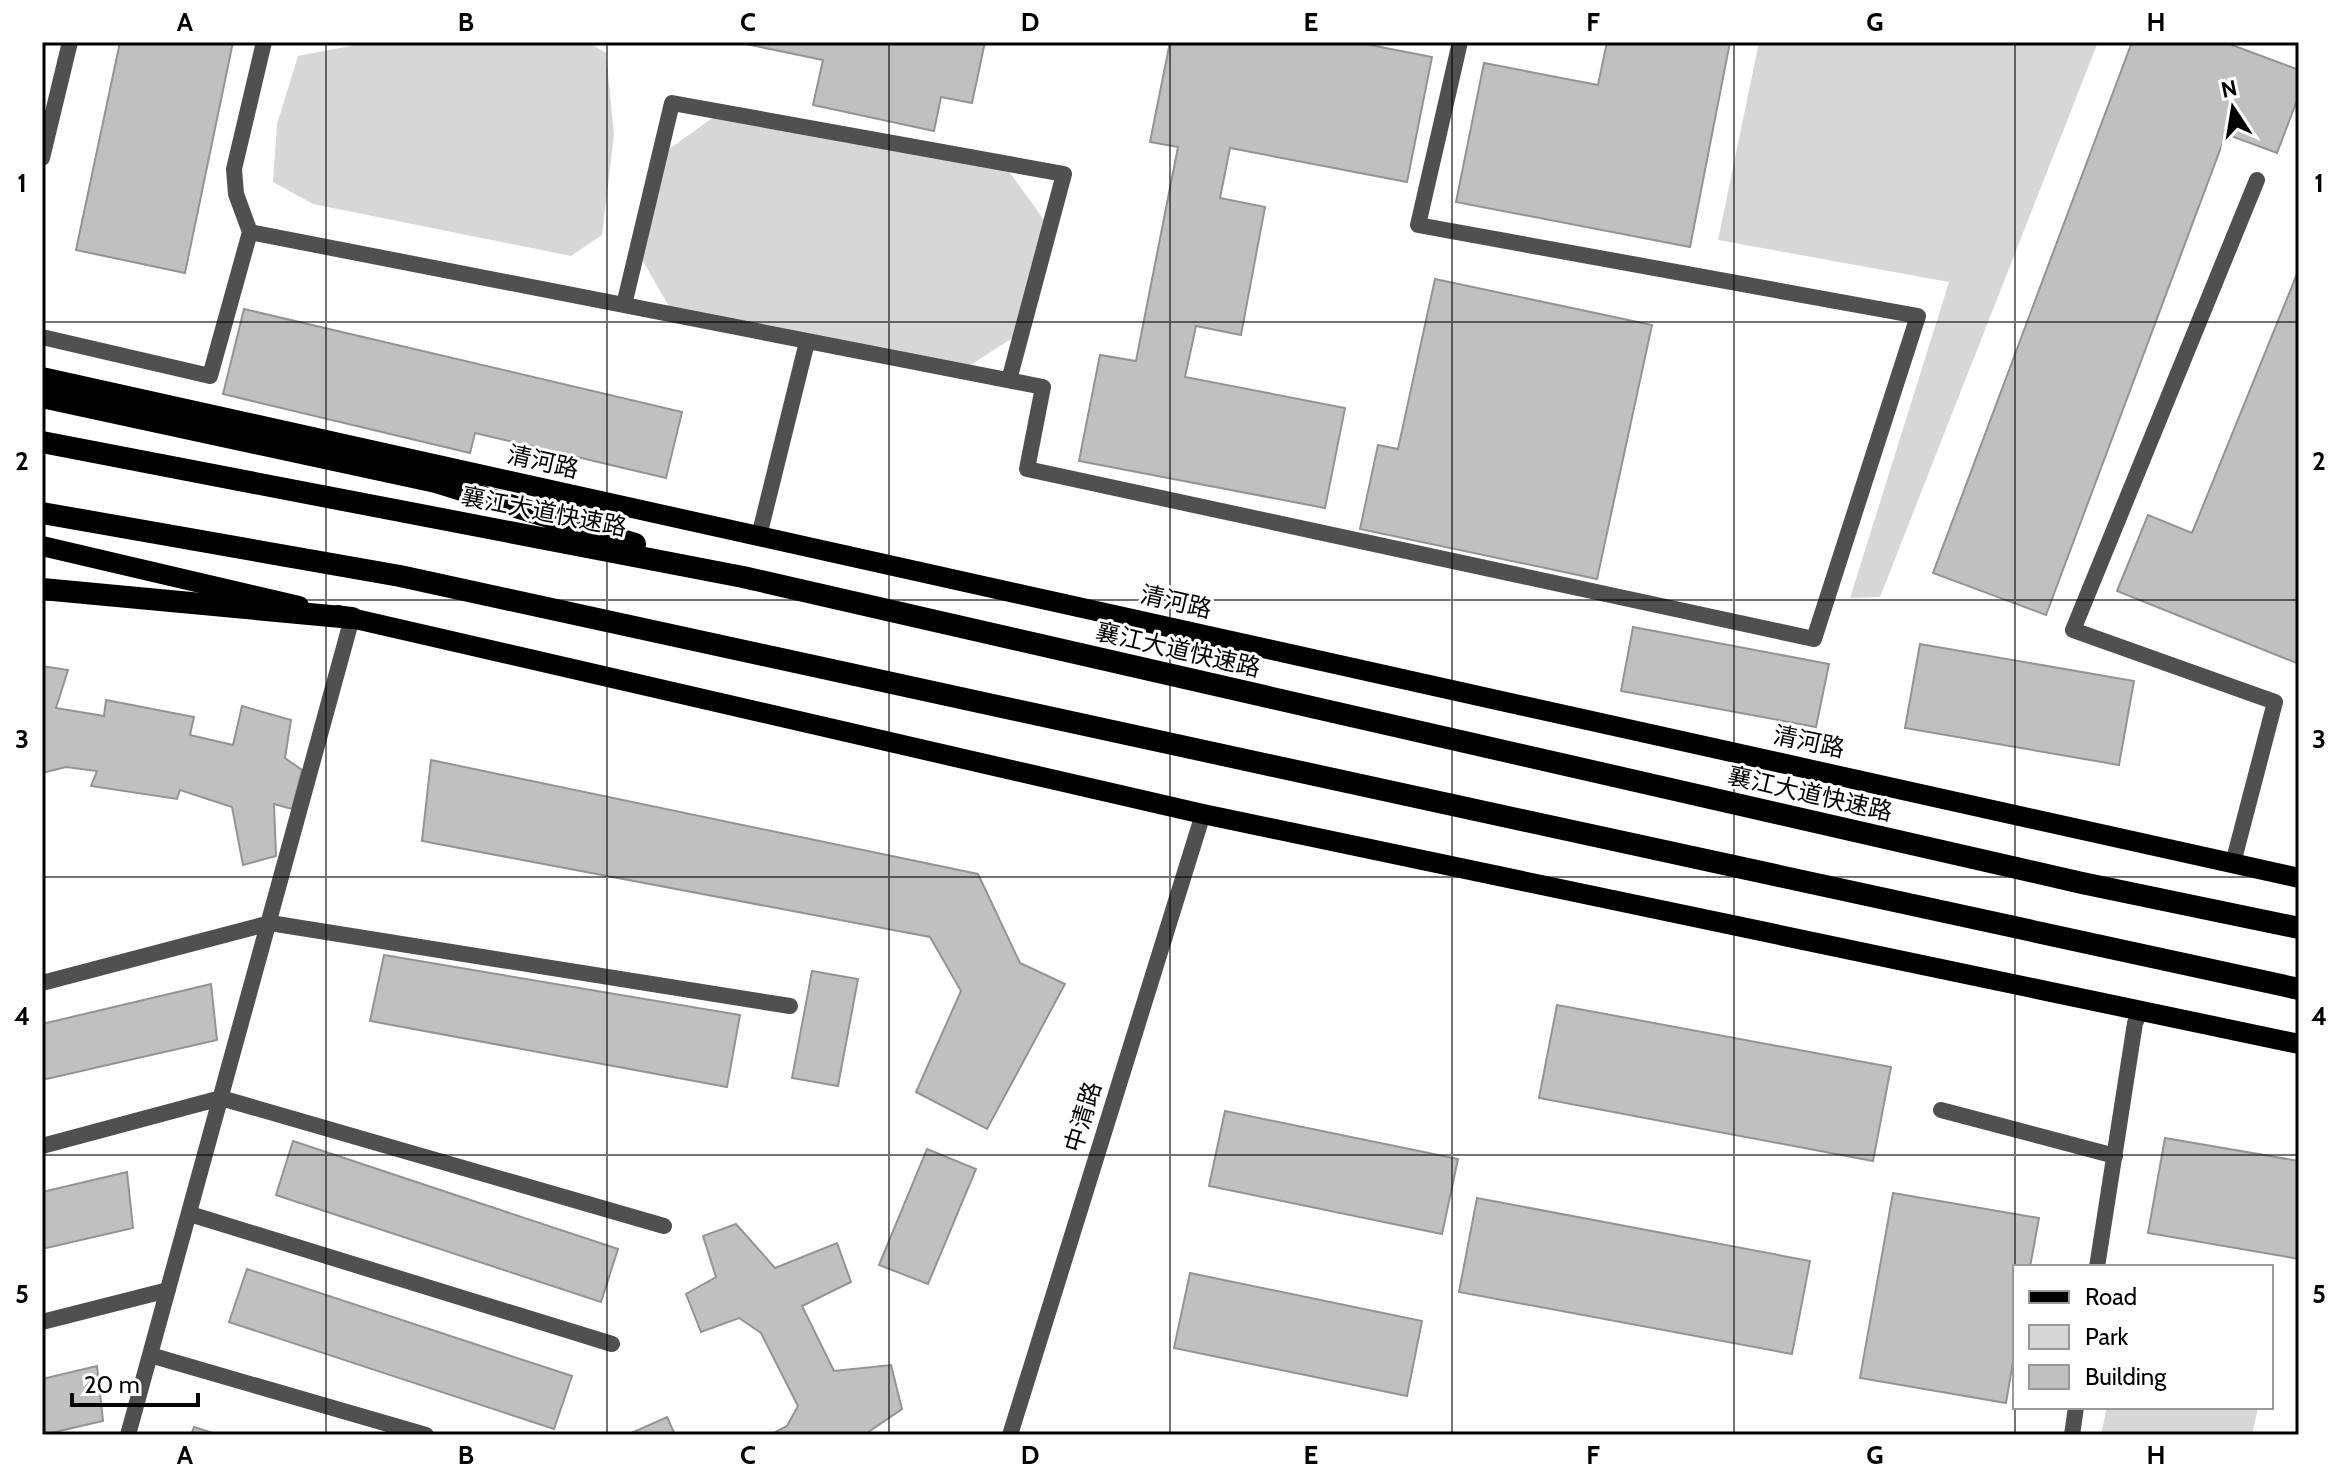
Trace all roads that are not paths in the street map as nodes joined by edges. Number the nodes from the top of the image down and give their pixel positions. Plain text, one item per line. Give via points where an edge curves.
1 (70, 42) edge
2 (264, 42) edge
3 (1460, 42) edge
4 (42, 158) edge
5 (2257, 180) dead end
6 (250, 232) junction
7 (624, 305) junction
8 (42, 337) edge
9 (807, 342) junction
10 (42, 377) edge
11 (1009, 380) junction
12 (42, 397) edge
13 (42, 442) edge
14 (42, 513) edge
15 (759, 536) junction
16 (42, 546) edge
17 (743, 577) junction
18 (47, 589) edge
19 (352, 618) junction
20 (1203, 814) junction
21 (2233, 863) junction
22 (2299, 878) edge
23 (270, 923) junction
24 (2299, 928) edge
25 (42, 983) edge
26 (2299, 989) edge
27 (790, 1006) dead end
28 (2141, 1011) junction
29 (2299, 1044) edge
30 (221, 1098) junction
31 (1941, 1110) dead end
32 (42, 1146) edge
33 (2115, 1156) junction
34 (190, 1214) junction
35 (664, 1226) dead end
36 (2102, 1265) edge
37 (168, 1290) junction
38 (42, 1322) edge
39 (612, 1344) dead end
40 (150, 1355) junction
41 (2076, 1409) edge
42 (128, 1435) edge
43 (426, 1435) edge
44 (1010, 1435) edge
45 (2072, 1435) edge

1 - 4 street
2 - 6 street via 234,169 236,194
3 - 11 street via 1418,225 1918,316 1814,639 1027,469 1043,387
5 - 21 street via 2073,630 2275,702
6 - 7 street
6 - 8 street via 210,376
7 - 9 street
7 - 11 street via 672,103 1064,174
9 - 11 street
9 - 15 street
10 - 15 main road, 清河路
12 - 17 highway via 436,482
13 - 17 highway, 襄江大道快速路
14 - 26 highway via 400,576
15 - 21 main road, 清河路
16 - 19 main road
17 - 24 highway, 襄江大道快速路
18 - 19 highway
19 - 20 main road
19 - 23 street
20 - 28 main road
20 - 44 street, 中清路
21 - 22 main road, 清河路
23 - 25 street
23 - 27 street
23 - 30 street
28 - 29 main road
28 - 33 street
30 - 32 street
30 - 34 street
30 - 35 street
31 - 33 street
33 - 36 street
34 - 37 street
34 - 39 street
37 - 38 street
37 - 40 street
40 - 42 street
40 - 43 street
41 - 45 street

